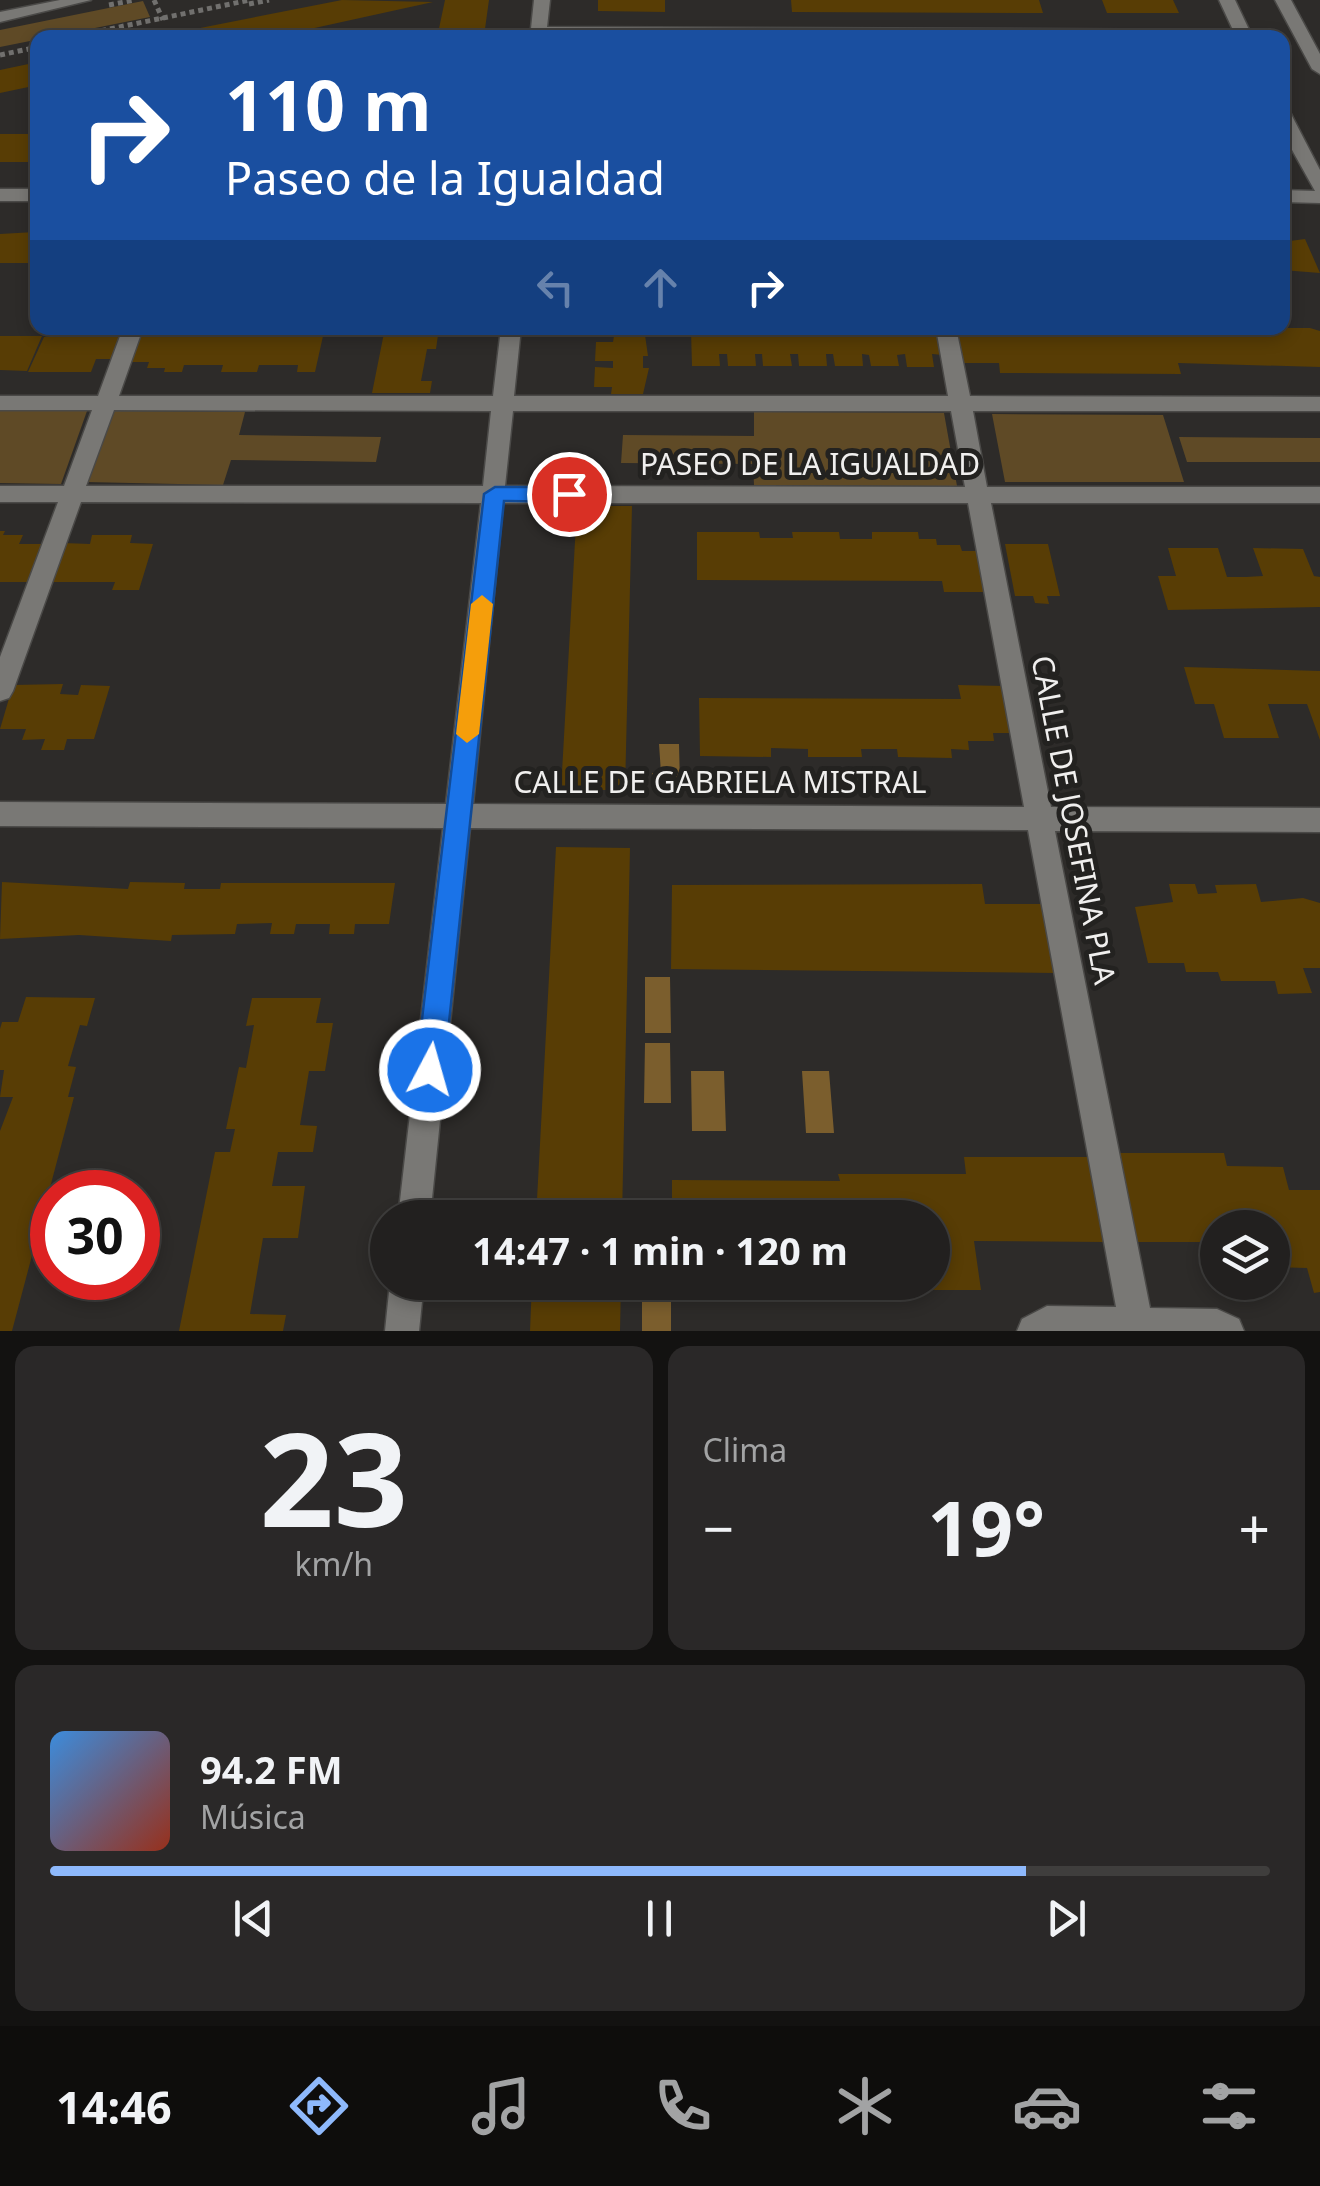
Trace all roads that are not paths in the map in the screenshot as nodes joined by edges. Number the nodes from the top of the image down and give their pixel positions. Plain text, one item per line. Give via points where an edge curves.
1 (83, 0) edge
2 (542, 0) edge
3 (1226, 0) edge
4 (1283, 0) edge
5 (0, 16) edge
6 (539, 30) edge
7 (1241, 30) edge
8 (1320, 69) edge
9 (1290, 129) edge
10 (1320, 185) edge
11 (0, 195) edge
12 (30, 195) edge
13 (1290, 196) edge
14 (1320, 197) edge
15 (129, 335) edge
16 (510, 335) edge
17 (947, 335) edge
18 (0, 403) edge
19 (104, 403) junction
20 (960, 404) junction
21 (1320, 404) edge
22 (503, 405) junction
23 (0, 494) edge
24 (495, 494) junction
25 (71, 495) junction
26 (1320, 495) edge
27 (978, 496) junction
28 (0, 691) edge
29 (458, 813) junction
30 (0, 814) edge
31 (1040, 818) junction
32 (1320, 820) edge
33 (416, 1200) edge
34 (405, 1300) edge
35 (1136, 1326) junction
36 (402, 1331) edge
37 (1034, 1331) edge
38 (1227, 1331) edge

1 - 5 street
2 - 6 street
3 - 7 street
4 - 8 street
9 - 10 street
11 - 12 street
13 - 14 street
15 - 19 street
16 - 22 street
17 - 20 street, CALLE DE JOSEFINA PLA
18 - 19 street, PASEO DE LA IGUALDAD
19 - 22 street, PASEO DE LA IGUALDAD
19 - 25 street
20 - 21 street, PASEO DE LA IGUALDAD
20 - 22 street, PASEO DE LA IGUALDAD
20 - 27 street, CALLE DE JOSEFINA PLA
22 - 24 street
23 - 25 street, PASEO DE LA IGUALDAD
24 - 25 street, PASEO DE LA IGUALDAD
24 - 27 street, PASEO DE LA IGUALDAD
24 - 29 street
25 - 28 street
26 - 27 street, PASEO DE LA IGUALDAD
27 - 31 street, CALLE DE JOSEFINA PLA
29 - 30 street, CALLE DE GABRIELA MISTRAL
29 - 31 street, CALLE DE GABRIELA MISTRAL
29 - 33 street
31 - 32 street, CALLE DE GABRIELA MISTRAL
31 - 35 street, CALLE DE JOSEFINA PLA
34 - 36 street
35 - 37 street via 1047,1323
35 - 38 street

